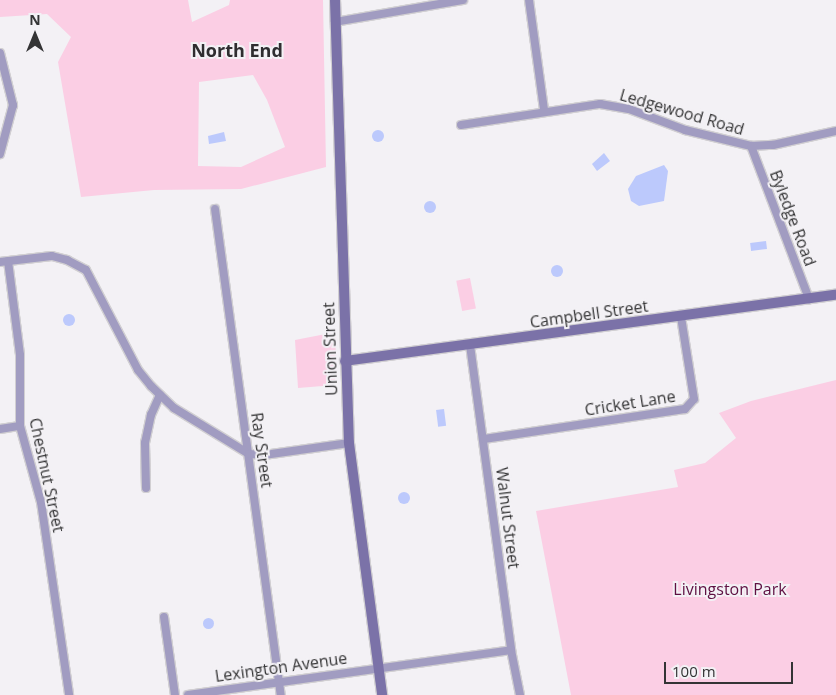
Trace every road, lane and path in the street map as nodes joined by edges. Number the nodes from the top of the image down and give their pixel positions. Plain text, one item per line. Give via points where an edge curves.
1 (335, 0) edge
2 (463, 0) edge
3 (529, 0) edge
4 (335, 22) junction
5 (0, 53) edge
6 (544, 110) junction
7 (461, 124) dead end
8 (836, 130) edge
9 (751, 146) junction
10 (0, 154) edge
11 (215, 209) dead end
12 (4, 261) edge
13 (836, 295) edge
14 (809, 299) junction
15 (681, 317) junction
16 (470, 345) junction
17 (345, 360) junction
18 (160, 395) junction
19 (20, 426) junction
20 (0, 429) edge
21 (484, 439) junction
22 (348, 443) junction
23 (249, 454) junction
24 (146, 488) dead end
25 (164, 617) dead end
26 (511, 650) junction
27 (378, 668) junction
28 (279, 681) junction
29 (69, 695) edge
30 (175, 695) edge
31 (188, 695) edge
32 (281, 695) edge
33 (382, 695) edge
34 (520, 695) edge

1 - 4 street, Union Street
2 - 4 street
3 - 6 street
4 - 17 street, Union Street
5 - 10 street via 13,105
6 - 7 street, Ledgewood Road
6 - 9 street, Ledgewood Road via 610,105 689,131
8 - 9 street, Ledgewood Road via 773,145
9 - 14 street, Byledge Road
11 - 23 street, Ray Street
12 - 18 street via 59,257 86,270 138,370
12 - 19 street, Chestnut Street via 20,355
13 - 14 street, Campbell Street
14 - 15 street, Campbell Street
15 - 16 street, Campbell Street
15 - 21 street, Cricket Lane via 694,399 686,408
16 - 17 street, Campbell Street
16 - 21 street, Walnut Street
17 - 22 street, Union Street
18 - 23 street via 200,425
18 - 24 street via 151,414 145,443
19 - 20 street
19 - 29 street, Chestnut Street via 43,510
21 - 26 street, Walnut Street
22 - 23 street via 264,455
22 - 27 street, Union Street
23 - 28 street, Ray Street
25 - 30 street
26 - 27 street, Lexington Avenue
26 - 34 street, Walnut Street
27 - 28 street, Lexington Avenue
27 - 33 street, Union Street
28 - 31 street, Lexington Avenue
28 - 32 street, Ray Street

